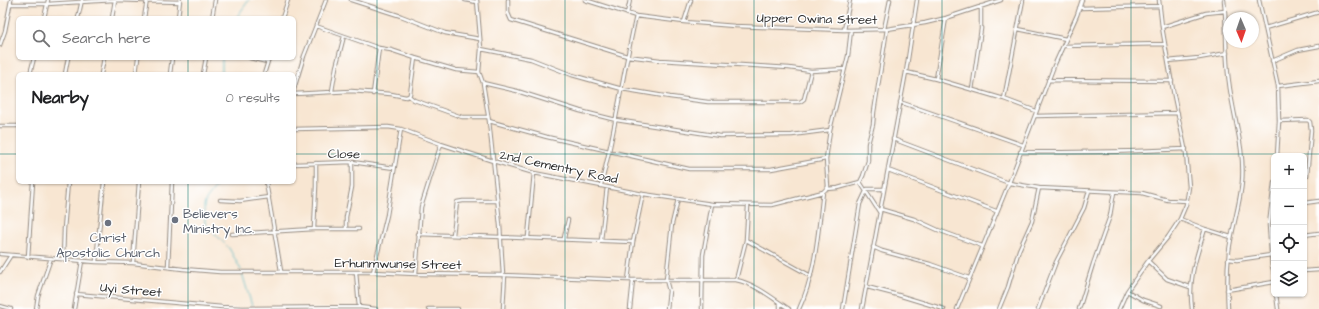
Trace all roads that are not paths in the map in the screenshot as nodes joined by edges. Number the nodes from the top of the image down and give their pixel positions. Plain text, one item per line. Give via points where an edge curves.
1 (11, 0) edge
2 (48, 0) edge
3 (114, 0) edge
4 (215, 0) edge
5 (288, 0) edge
6 (326, 0) edge
7 (350, 0) edge
8 (465, 0) edge
9 (508, 0) edge
10 (585, 0) edge
11 (630, 0) edge
12 (691, 0) edge
13 (850, 0) edge
14 (890, 0) edge
15 (917, 0) edge
16 (1000, 0) edge
17 (1023, 0) edge
18 (1082, 0) edge
19 (1159, 0) edge
20 (1224, 0) edge
21 (1259, 0) edge
22 (82, 1) edge
23 (147, 1) edge
24 (180, 1) edge
25 (477, 1) edge
26 (10, 4) junction
27 (47, 4) junction
28 (981, 6) junction
29 (1160, 6) junction
30 (1079, 8) junction
31 (1225, 11) junction
32 (1319, 12) edge
33 (627, 14) junction
34 (44, 16) edge
35 (78, 16) edge
36 (112, 16) edge
37 (144, 16) edge
38 (178, 16) edge
39 (212, 16) edge
40 (283, 16) edge
41 (636, 16) junction
42 (946, 18) junction
43 (684, 22) junction
44 (914, 24) junction
45 (316, 26) junction
46 (1162, 27) junction
47 (1265, 28) junction
48 (886, 29) junction
49 (1018, 29) junction
50 (844, 30) junction
51 (851, 30) junction
52 (344, 36) junction
53 (480, 39) junction
54 (1066, 39) junction
55 (1165, 44) junction
56 (0, 45) edge
57 (1063, 46) junction
58 (1319, 46) edge
59 (379, 48) junction
60 (481, 49) junction
61 (1227, 53) junction
62 (627, 56) junction
63 (415, 58) junction
64 (34, 60) edge
65 (68, 60) edge
66 (104, 60) edge
67 (138, 60) edge
68 (172, 60) edge
69 (206, 60) edge
70 (258, 60) edge
71 (1168, 61) junction
72 (1272, 61) junction
73 (267, 62) joint
74 (845, 69) junction
75 (811, 71) junction
76 (30, 72) edge
77 (65, 72) edge
78 (101, 72) edge
79 (136, 72) edge
80 (170, 72) edge
81 (203, 72) edge
82 (264, 72) edge
83 (479, 72) junction
84 (906, 72) junction
85 (936, 79) junction
86 (1048, 80) junction
87 (1172, 81) junction
88 (1319, 81) edge
89 (296, 83) edge
90 (483, 83) junction
91 (1278, 86) junction
92 (622, 89) junction
93 (972, 90) junction
94 (332, 91) junction
95 (296, 94) edge
96 (373, 94) junction
97 (409, 96) junction
98 (1004, 99) junction
99 (900, 102) junction
100 (1036, 111) junction
101 (1178, 113) junction
102 (1034, 116) junction
103 (488, 117) junction
104 (616, 120) junction
105 (1279, 120) junction
106 (489, 121) junction
107 (0, 126) edge
108 (16, 126) edge
109 (296, 129) edge
110 (401, 129) junction
111 (830, 130) junction
112 (893, 139) junction
113 (441, 144) junction
114 (1023, 145) junction
115 (1186, 149) junction
116 (610, 152) junction
117 (1020, 152) junction
118 (1277, 153) edge
119 (826, 159) junction
120 (493, 161) junction
121 (352, 162) junction
122 (316, 163) junction
123 (296, 164) edge
124 (394, 168) junction
125 (888, 170) junction
126 (534, 173) junction
127 (1307, 176) dead end
128 (860, 182) junction
129 (1009, 183) junction
130 (33, 184) edge
131 (68, 184) edge
132 (104, 184) edge
133 (139, 184) edge
134 (172, 184) edge
135 (266, 184) edge
136 (601, 185) junction
137 (607, 187) junction
138 (1039, 188) junction
139 (827, 189) junction
140 (884, 189) junction
141 (866, 190) junction
142 (1089, 191) junction
143 (823, 192) junction
144 (1114, 192) junction
145 (643, 194) junction
146 (269, 197) junction
147 (678, 199) junction
148 (220, 200) dead end
149 (497, 201) junction
150 (1187, 201) junction
151 (1319, 201) edge
152 (1307, 203) edge
153 (712, 204) junction
154 (748, 206) junction
155 (1271, 210) edge
156 (880, 211) junction
157 (996, 211) junction
158 (568, 220) dead end
159 (1180, 220) junction
160 (314, 229) junction
161 (346, 229) junction
162 (359, 229) dead end
163 (1205, 229) junction
164 (275, 232) junction
165 (1319, 233) edge
166 (232, 234) dead end
167 (418, 234) junction
168 (453, 235) junction
169 (1307, 235) edge
170 (500, 236) junction
171 (528, 237) junction
172 (1231, 237) junction
173 (564, 238) junction
174 (1270, 239) joint
175 (601, 240) junction
176 (746, 240) junction
177 (633, 242) junction
178 (982, 246) junction
179 (873, 247) junction
180 (0, 254) edge
181 (11, 255) junction
182 (1271, 255) joint
183 (28, 257) junction
184 (51, 258) junction
185 (63, 259) junction
186 (1228, 259) junction
187 (82, 261) junction
188 (1148, 261) junction
189 (96, 262) junction
190 (133, 263) junction
191 (168, 268) junction
192 (1319, 270) edge
193 (281, 271) junction
194 (1307, 271) edge
195 (0, 272) edge
196 (356, 272) junction
197 (373, 272) junction
198 (416, 274) junction
199 (504, 275) junction
200 (811, 276) junction
201 (969, 278) junction
202 (703, 279) junction
203 (628, 280) junction
204 (633, 280) junction
205 (666, 280) junction
206 (736, 280) junction
207 (1271, 283) edge
208 (866, 287) junction
209 (1190, 287) junction
210 (1227, 290) junction
211 (1127, 291) junction
212 (76, 294) junction
213 (1276, 297) edge
214 (780, 303) junction
215 (0, 306) edge
216 (1161, 306) dead end
217 (359, 307) junction
218 (250, 308) edge
219 (11, 309) edge
220 (36, 309) edge
221 (74, 309) edge
222 (376, 309) edge
223 (428, 309) edge
224 (458, 309) edge
225 (503, 309) edge
226 (630, 309) edge
227 (667, 309) edge
228 (702, 309) edge
229 (780, 309) edge
230 (789, 309) edge
231 (799, 309) edge
232 (843, 309) edge
233 (862, 309) edge
234 (944, 309) edge
235 (957, 309) edge
236 (999, 309) edge
237 (1038, 309) edge
238 (1079, 309) edge
239 (1119, 309) edge
240 (1192, 309) edge
241 (1228, 309) edge
242 (1278, 309) edge

1 - 26 street
2 - 27 street
3 - 22 street
3 - 23 street
3 - 36 street
4 - 39 street
5 - 40 street
6 - 45 street
7 - 53 street via 445,33
8 - 25 street
9 - 62 street via 510,20
10 - 33 street, Upper Owina Street
11 - 33 street
12 - 43 street
13 - 50 street
14 - 48 street
15 - 44 street
16 - 28 street, Upper Owina Street
17 - 49 street
18 - 30 street
19 - 29 street
20 - 31 street
21 - 47 street
22 - 27 street
22 - 35 street
23 - 24 street
23 - 37 street
24 - 38 street
25 - 53 street
26 - 27 street
26 - 56 street
27 - 34 street
28 - 42 street, Upper Owina Street
28 - 93 street via 981,29
29 - 30 street
29 - 46 street
30 - 54 street
31 - 46 street via 1206,13
31 - 61 street
32 - 47 street
33 - 41 street, Upper Owina Street
41 - 43 street, Upper Owina Street
41 - 62 street
42 - 44 street, Upper Owina Street
42 - 85 street
43 - 50 street, Upper Owina Street
44 - 48 street, Upper Owina Street
44 - 84 street
45 - 52 street
45 - 89 street
46 - 55 street
47 - 72 street
48 - 51 street, Upper Owina Street
48 - 128 street via 868,144 868,161
49 - 54 street
49 - 98 street
50 - 51 street, Upper Owina Street
51 - 74 street
52 - 59 street
52 - 94 street
53 - 60 street
54 - 57 street
55 - 57 street
55 - 71 street
57 - 86 street
58 - 72 street via 1298,50
59 - 63 street
59 - 96 street
60 - 83 street
60 - 92 street via 531,59 572,75
61 - 71 street
61 - 172 street via 1242,162 1242,183
62 - 75 street
62 - 92 street
63 - 83 street via 456,70
63 - 97 street
64 - 76 street
65 - 77 street
66 - 78 street
67 - 79 street
68 - 80 street
69 - 81 street
70 - 73 street
71 - 87 street
72 - 91 street
73 - 82 street
74 - 75 street
74 - 111 street
75 - 92 street via 804,99 800,102 708,102
83 - 90 street
84 - 85 street
84 - 99 street
85 - 93 street
86 - 87 street
86 - 100 street
87 - 101 street
88 - 91 street
90 - 103 street
90 - 104 street
91 - 105 street
92 - 104 street
93 - 98 street
94 - 95 street
94 - 96 street
96 - 97 street
97 - 103 street via 462,117
98 - 100 street
99 - 112 street
99 - 114 street
100 - 102 street
101 - 102 street
101 - 115 street
102 - 114 street
103 - 106 street
104 - 111 street via 720,136 792,135
104 - 116 street
105 - 118 street
105 - 127 street via 1310,122
106 - 116 street
106 - 120 street
107 - 108 street
109 - 110 street, 2nd Cementry Road
110 - 113 street, 2nd Cementry Road
110 - 124 street
111 - 119 street
112 - 125 street
112 - 129 street
113 - 120 street, 2nd Cementry Road
113 - 167 street via 422,207
114 - 117 street
115 - 117 street
115 - 150 street via 1189,187
116 - 119 street via 689,169 771,170
116 - 136 street
117 - 129 street
119 - 139 street
120 - 126 street, 2nd Cementry Road
120 - 149 street
121 - 122 street, Close
121 - 124 street, Close
121 - 161 street via 352,188
122 - 123 street, Close
122 - 160 street
124 - 197 street via 387,215
125 - 140 street
125 - 157 street
126 - 136 street, 2nd Cementry Road
126 - 171 street
128 - 139 street
128 - 141 street
129 - 138 street
129 - 157 street
130 - 183 street
131 - 185 street
132 - 189 street
133 - 190 street
134 - 191 street
135 - 146 street
136 - 137 street, 2nd Cementry Road
137 - 145 street, 2nd Cementry Road
137 - 175 street
138 - 142 street
138 - 236 street via 1032,221
139 - 143 street
140 - 141 street
140 - 156 street
141 - 156 street
141 - 232 street via 860,204
142 - 144 street
142 - 237 street via 1084,208 1056,262
143 - 154 street, 2nd Cementry Road via 772,205
143 - 200 street
144 - 150 street via 1142,193 1168,200
144 - 238 street via 1110,216
145 - 147 street, 2nd Cementry Road
145 - 177 street
146 - 148 street
146 - 164 street
147 - 153 street, 2nd Cementry Road
147 - 205 street via 672,224
149 - 168 street via 457,202
149 - 170 street
150 - 159 street
151 - 152 street
153 - 154 street, 2nd Cementry Road
153 - 202 street
154 - 176 street
155 - 174 street
156 - 178 street via 914,219
156 - 179 street
157 - 178 street
158 - 173 street
159 - 163 street
159 - 188 street
160 - 161 street
160 - 164 street
161 - 162 street
163 - 172 street
163 - 209 street
164 - 166 street
164 - 193 street
165 - 169 street
167 - 168 street
167 - 198 street
168 - 170 street
170 - 171 street
170 - 199 street
171 - 173 street
172 - 186 street
173 - 175 street
174 - 182 street
175 - 177 street
176 - 200 street
176 - 206 street
177 - 203 street
178 - 201 street
179 - 201 street
179 - 208 street
180 - 181 street, Erhunmwunse Street
181 - 183 street, Erhunmwunse Street
181 - 195 street
182 - 186 street
183 - 184 street, Erhunmwunse Street
184 - 185 street, Erhunmwunse Street
184 - 220 street
185 - 187 street, Erhunmwunse Street
186 - 210 street
187 - 189 street, Erhunmwunse Street
187 - 212 street
188 - 209 street via 1167,279
188 - 211 street
189 - 190 street, Erhunmwunse Street
190 - 191 street, Erhunmwunse Street
191 - 193 street, Erhunmwunse Street via 220,272
192 - 194 street
193 - 196 street, Erhunmwunse Street
196 - 197 street, Erhunmwunse Street
196 - 217 street
197 - 198 street, Erhunmwunse Street
198 - 199 street, Erhunmwunse Street
199 - 203 street, Erhunmwunse Street
199 - 225 street
200 - 231 street
201 - 235 street
202 - 205 street, Erhunmwunse Street
202 - 206 street, Erhunmwunse Street
202 - 228 street
203 - 204 street, Erhunmwunse Street
204 - 205 street, Erhunmwunse Street
204 - 226 street
205 - 227 street via 669,291
206 - 214 street, Erhunmwunse Street via 747,283
207 - 210 street
208 - 233 street
208 - 234 street
209 - 240 street
210 - 241 street
211 - 216 street
211 - 239 street
212 - 218 street, Uyi Street
212 - 221 street
213 - 242 street
214 - 229 street
214 - 230 street, Erhunmwunse Street
215 - 219 street
217 - 218 street, Uyi Street
217 - 222 street, Uyi Street
223 - 224 street

